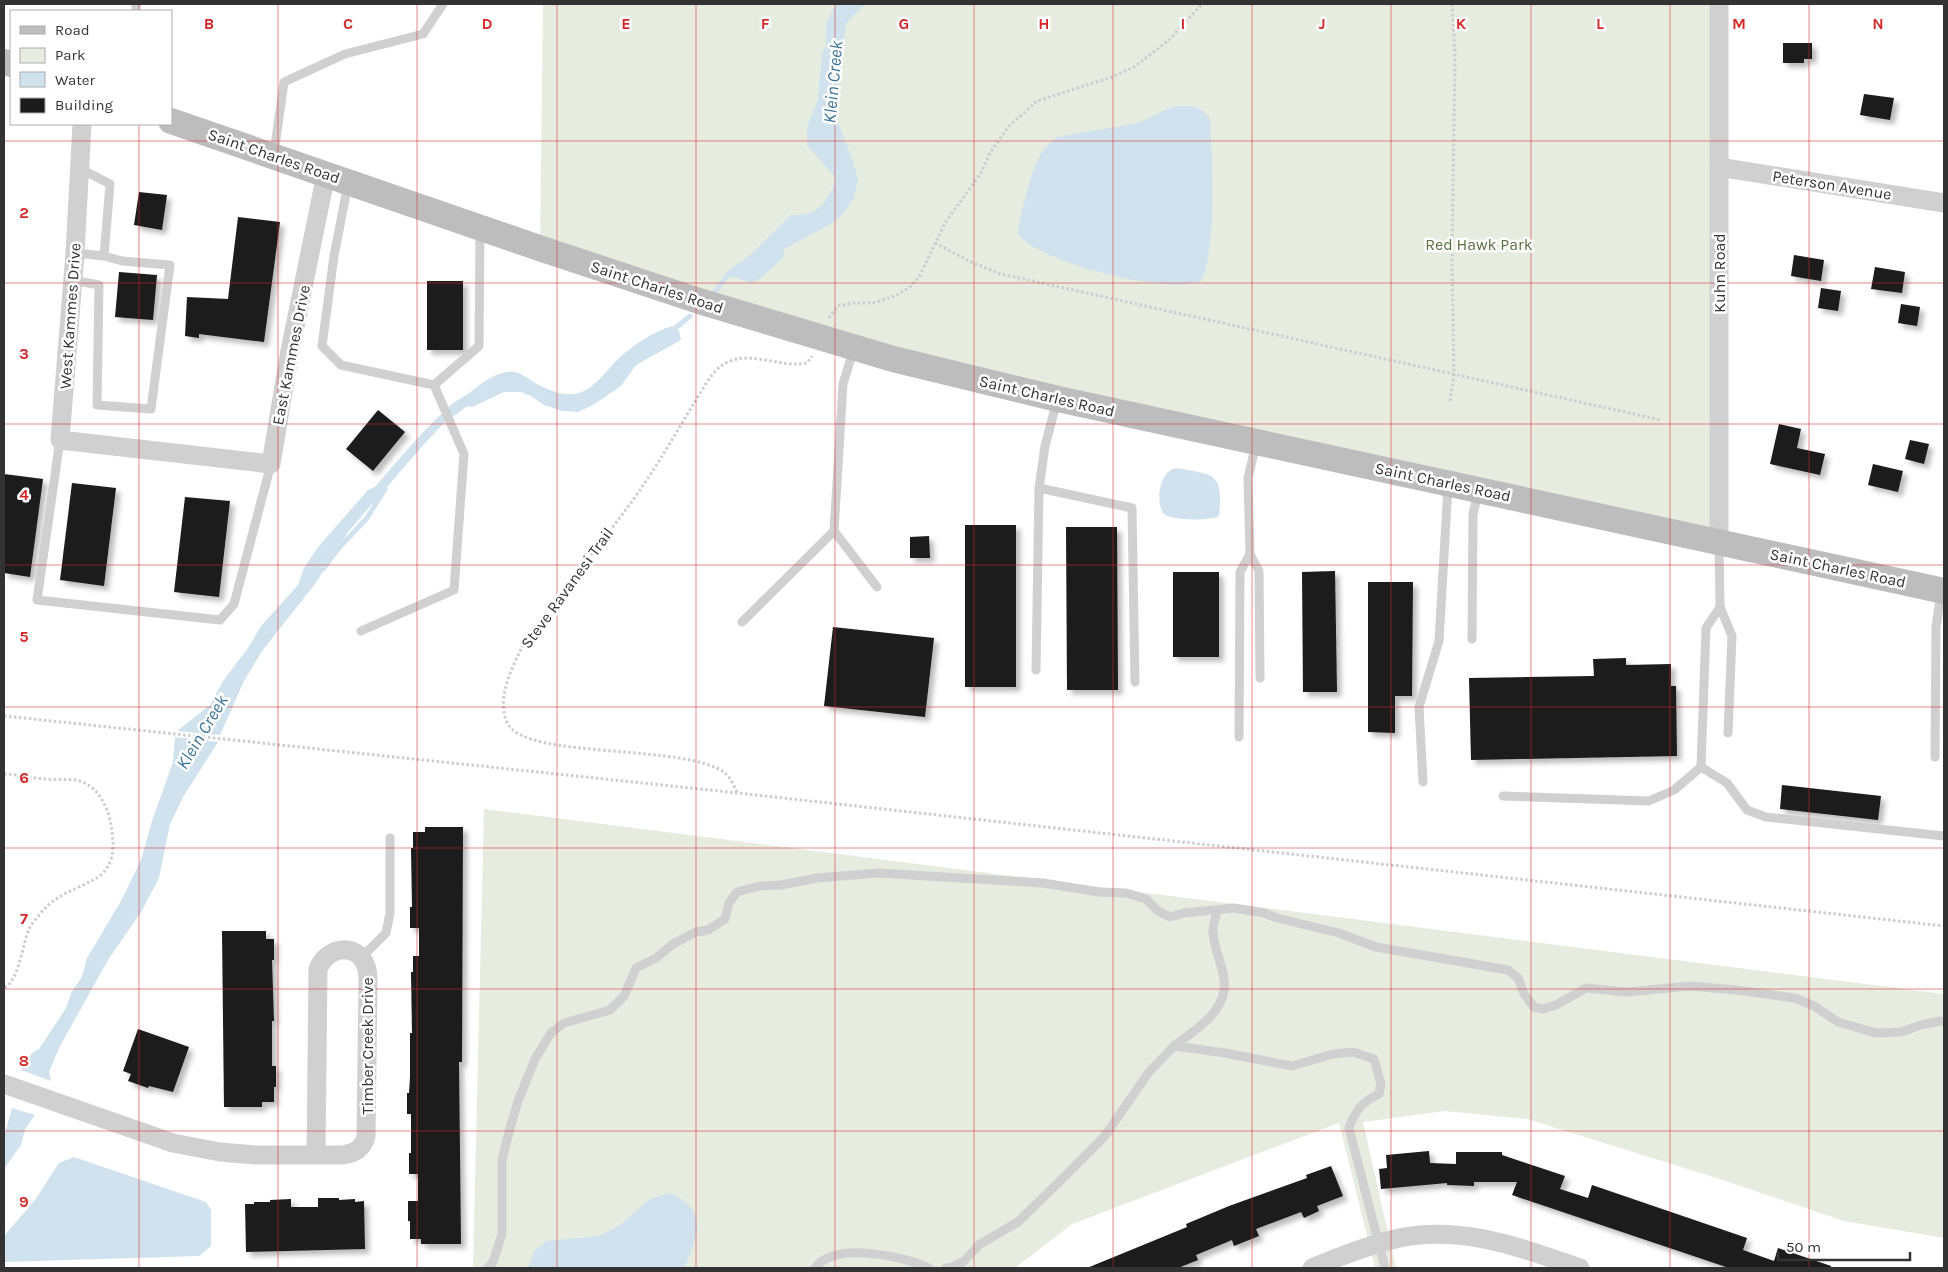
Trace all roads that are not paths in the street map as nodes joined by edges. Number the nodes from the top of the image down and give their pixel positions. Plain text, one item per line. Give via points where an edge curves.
1 (443, 4) edge
2 (1719, 4) edge
3 (172, 121) edge
4 (82, 125) edge
5 (273, 156) junction
6 (1719, 167) junction
7 (79, 168) junction
8 (337, 178) junction
9 (1944, 203) edge
10 (480, 227) junction
11 (75, 253) junction
12 (104, 256) junction
13 (73, 280) junction
14 (854, 348) junction
15 (434, 385) junction
16 (1058, 399) junction
17 (60, 440) junction
18 (1257, 441) junction
19 (271, 464) junction
20 (1448, 483) junction
21 (1039, 488) junction
22 (1479, 490) junction
23 (834, 531) junction
24 (1719, 542) junction
25 (1250, 554) junction
26 (876, 587) dead end
27 (1943, 591) edge
28 (1720, 607) junction
29 (742, 622) dead end
30 (361, 631) dead end
31 (1472, 639) dead end
32 (1036, 670) dead end
33 (1260, 678) dead end
34 (1135, 682) dead end
35 (1728, 733) dead end
36 (1239, 737) dead end
37 (1935, 756) dead end
38 (1700, 767) junction
39 (1423, 782) dead end
40 (1504, 796) dead end
41 (1944, 836) edge
42 (390, 838) dead end
43 (1217, 910) junction
44 (361, 958) junction
45 (1944, 1022) edge
46 (1174, 1046) junction
47 (4, 1084) edge
48 (316, 1155) junction
49 (1378, 1243) junction
50 (488, 1268) edge
51 (816, 1268) edge
52 (929, 1268) edge
53 (946, 1268) edge
54 (1312, 1268) edge
55 (1385, 1268) edge
56 (1580, 1268) edge

1 - 5 lane via 423,34 345,54 284,82
2 - 6 street, Kuhn Road
3 - 5 street, Saint Charles Road
4 - 7 street, West Kammes Drive
5 - 8 street, Saint Charles Road
6 - 9 street, Peterson Avenue
6 - 24 street, Kuhn Road
7 - 11 street, West Kammes Drive
7 - 12 lane via 110,184
8 - 10 street, Saint Charles Road
8 - 15 lane via 334,256 322,346 341,365
8 - 19 street, East Kammes Drive via 289,356
10 - 14 street, Saint Charles Road via 699,301
10 - 15 lane via 479,346
11 - 12 lane
11 - 13 street, West Kammes Drive
12 - 13 lane via 122,261 170,264 151,409 97,405 99,284
13 - 17 street, West Kammes Drive
14 - 16 street, Saint Charles Road
14 - 23 lane via 843,384
15 - 30 lane via 464,454 454,590
16 - 18 street, Saint Charles Road
16 - 21 lane via 1045,446
17 - 19 street
17 - 19 lane via 37,600 220,620 234,604
18 - 20 street, Saint Charles Road
18 - 25 lane via 1248,478
20 - 22 street, Saint Charles Road
20 - 39 lane via 1439,641 1419,707
21 - 32 lane
21 - 34 lane via 1132,508
22 - 24 street, Saint Charles Road
22 - 31 lane via 1473,514
23 - 26 lane
23 - 29 lane
24 - 27 street, Saint Charles Road
24 - 28 lane
25 - 33 lane via 1259,571
25 - 36 lane via 1240,572
27 - 37 lane via 1936,627
28 - 35 lane via 1732,636
28 - 38 lane via 1706,628
38 - 40 lane via 1674,790 1649,801
38 - 41 lane via 1727,783 1747,810 1766,818
42 - 44 lane via 390,913 386,933
43 - 45 lane via 1234,908 1264,913 1339,933 1376,947 1508,970 1518,978 1524,994 1534,1006 1543,1009 1586,988 1627,992 1690,986 1795,998 1838,1022 1876,1033 1901,1032
43 - 46 lane via 1213,932 1224,974 1225,993 1215,1012
43 - 50 lane via 1170,917 1146,899 1126,893 1043,883 893,873 817,878 737,892 729,903 725,919 708,930 696,932 673,944 636,968 624,996 610,1010 564,1023 551,1033 535,1059 510,1128 502,1160 502,1234
44 - 48 street, Timber Creek Drive via 368,969 366,1137 360,1149 353,1154
44 - 48 street, Timber Creek Drive via 349,950 336,951 328,954 318,969
46 - 49 lane via 1292,1066 1333,1054 1353,1052 1374,1059 1381,1084 1379,1094 1366,1101 1354,1114 1349,1128
46 - 53 lane via 1149,1072 1104,1137 1018,1222 980,1244 964,1261
47 - 48 street, Timber Creek Drive via 173,1142 220,1152
49 - 54 street
49 - 55 lane
49 - 56 street via 1412,1236 1454,1234 1512,1245
51 - 52 lane via 832,1257 850,1252 900,1258

